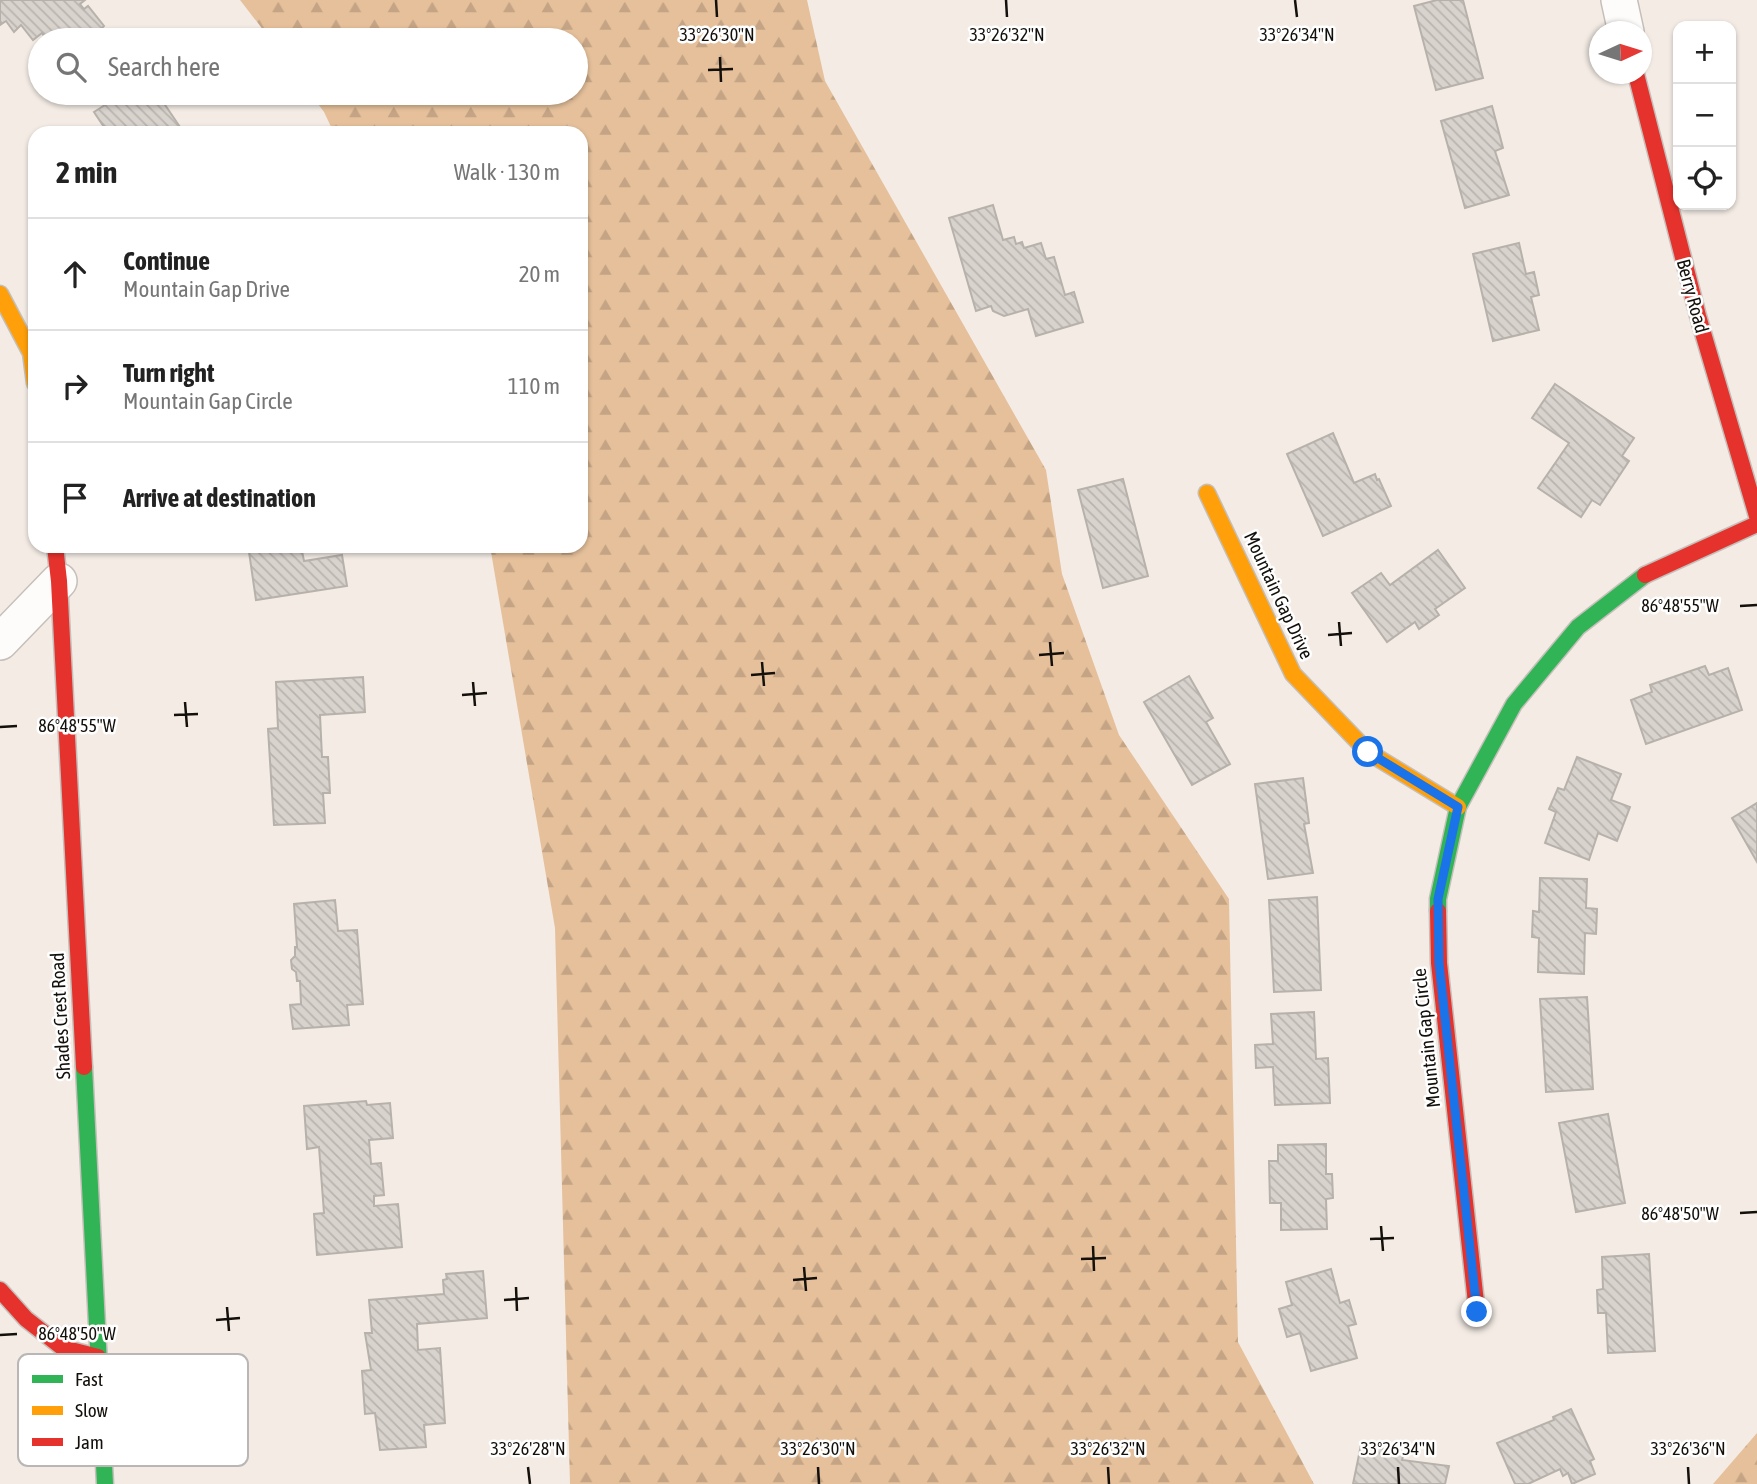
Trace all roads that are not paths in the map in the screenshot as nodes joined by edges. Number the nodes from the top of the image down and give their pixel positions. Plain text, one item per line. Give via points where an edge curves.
1 (1619, 0) edge
2 (1624, 21) edge
3 (1639, 84) edge
4 (0, 294) edge
5 (28, 347) edge
6 (1208, 493) dead end
7 (1757, 516) edge
8 (1757, 524) edge
9 (56, 553) edge
10 (59, 581) junction
11 (0, 642) edge
12 (1458, 807) junction
13 (0, 1290) edge
14 (1477, 1312) dead end
15 (86, 1354) edge
16 (98, 1354) edge
17 (104, 1466) edge
18 (105, 1484) edge

1 - 2 street
3 - 7 street, Berry Road via 1698,316
4 - 5 street
6 - 12 street, Mountain Gap Drive via 1293,674 1368,752
8 - 12 street, Mountain Gap Circle via 1645,575 1578,626 1514,704
9 - 10 street, Shades Crest Road
10 - 11 street
10 - 16 street, Shades Crest Road
12 - 14 street, Mountain Gap Circle via 1438,899 1439,963
13 - 15 street via 26,1319 63,1348
17 - 18 street, Shades Crest Road

